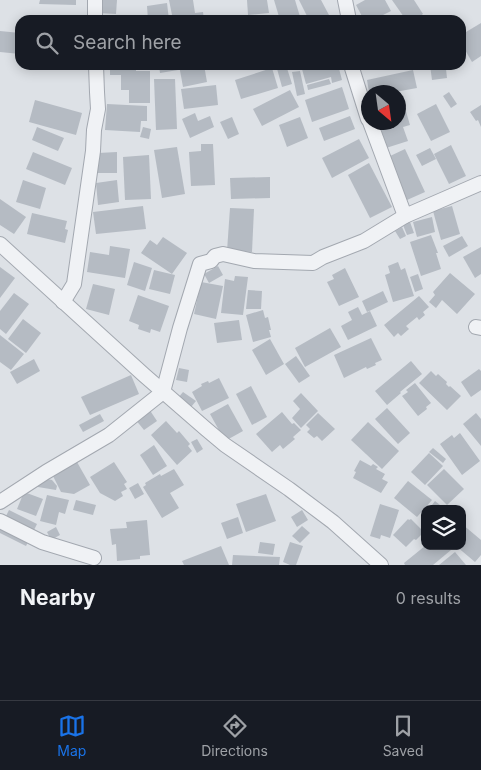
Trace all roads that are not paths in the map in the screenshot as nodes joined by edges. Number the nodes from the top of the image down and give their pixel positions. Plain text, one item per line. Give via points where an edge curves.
1 (95, 0) edge
2 (345, 0) edge
3 (95, 15) edge
4 (348, 15) edge
5 (96, 70) edge
6 (353, 70) edge
7 (361, 97) edge
8 (373, 130) edge
9 (481, 183) edge
10 (405, 216) junction
11 (0, 244) edge
12 (63, 302) junction
13 (163, 392) junction
14 (0, 502) edge
15 (0, 521) edge
16 (94, 558) dead end
17 (381, 565) edge

1 - 3 street
2 - 4 street
5 - 12 street via 98,109 93,151 74,284
6 - 7 street
8 - 10 street
9 - 10 street
10 - 13 street via 364,241 313,263 254,261 223,254 200,264
11 - 12 street
12 - 13 street
13 - 14 street via 109,435
13 - 17 street via 225,445 333,522
15 - 16 street via 42,542

